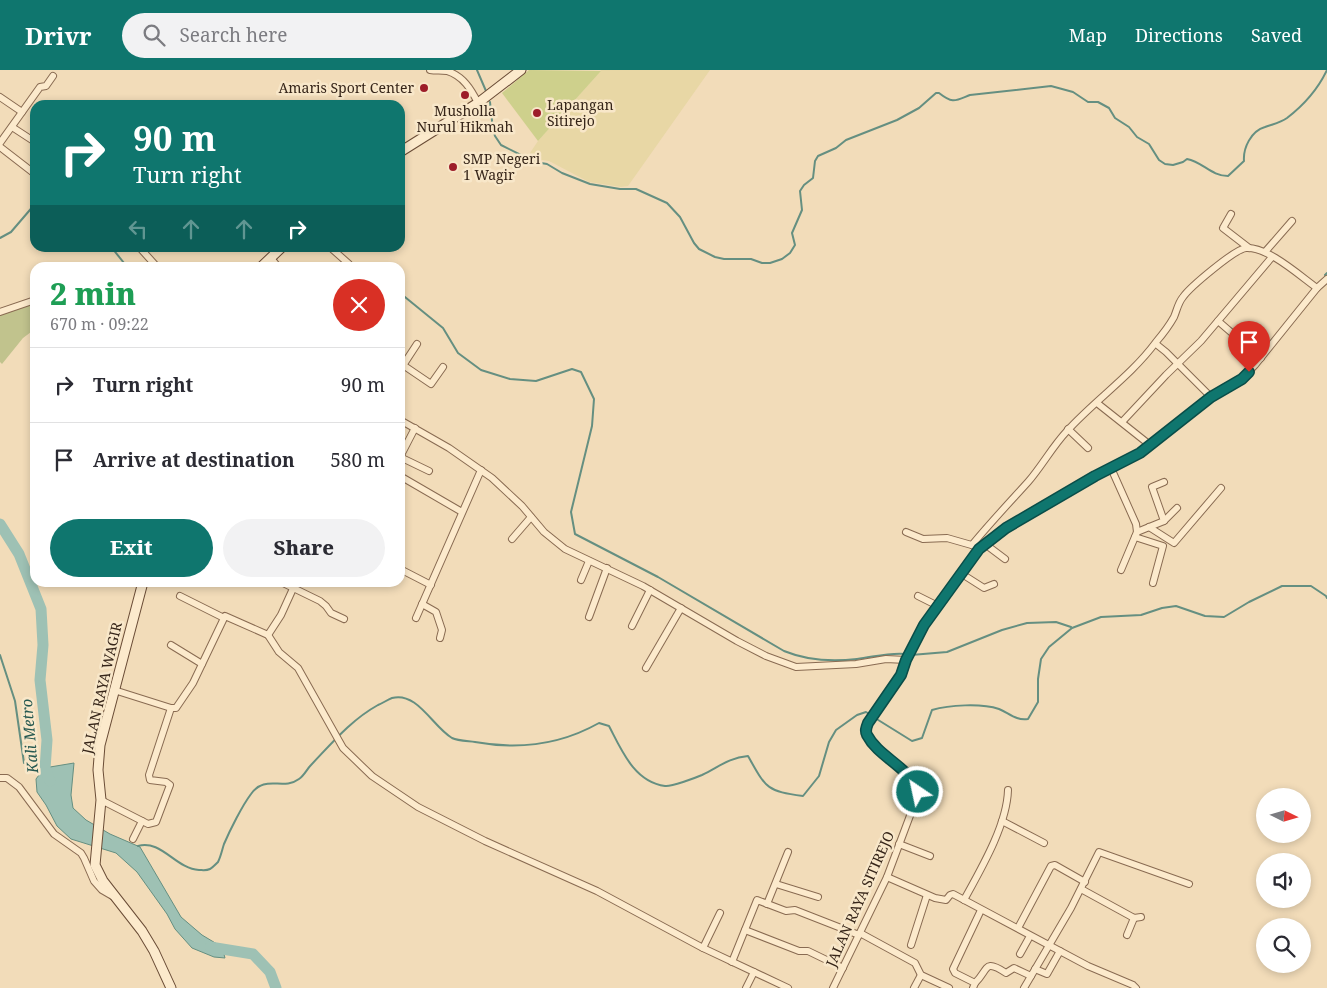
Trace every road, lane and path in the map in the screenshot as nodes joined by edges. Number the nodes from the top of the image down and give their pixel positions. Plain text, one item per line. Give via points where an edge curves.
1 (430, 70) edge
2 (521, 70) edge
3 (53, 76) dead end
4 (0, 97) edge
5 (30, 100) edge
6 (30, 100) edge
7 (478, 103) junction
8 (22, 112) junction
9 (12, 127) junction
10 (30, 139) edge
11 (1, 148) edge
12 (405, 149) edge
13 (30, 167) edge
14 (1232, 214) dead end
15 (1292, 220) dead end
16 (1249, 248) junction
17 (144, 252) edge
18 (277, 252) edge
19 (335, 252) edge
20 (1266, 252) junction
21 (1272, 257) junction
22 (271, 258) junction
23 (153, 262) edge
24 (267, 262) edge
25 (274, 262) edge
26 (347, 262) edge
27 (1323, 285) edge
28 (30, 302) edge
29 (0, 312) edge
30 (1218, 321) junction
31 (417, 344) dead end
32 (1156, 344) junction
33 (1261, 358) junction
34 (405, 363) edge
35 (1178, 364) junction
36 (443, 367) dead end
37 (405, 370) edge
38 (1211, 397) junction
39 (1097, 403) junction
40 (1122, 422) junction
41 (405, 423) edge
42 (415, 428) junction
43 (1068, 429) junction
44 (1150, 445) junction
45 (405, 447) edge
46 (1088, 448) dead end
47 (405, 459) edge
48 (1111, 468) junction
49 (481, 470) junction
50 (429, 471) dead end
51 (405, 479) edge
52 (1164, 482) dead end
53 (1221, 488) dead end
54 (1177, 508) dead end
55 (462, 512) junction
56 (531, 517) junction
57 (1164, 521) junction
58 (1149, 527) junction
59 (906, 532) dead end
60 (1136, 534) junction
61 (512, 539) dead end
62 (985, 544) junction
63 (972, 545) junction
64 (979, 549) junction
65 (1005, 559) dead end
66 (589, 561) junction
67 (607, 568) junction
68 (1121, 570) dead end
69 (405, 572) edge
70 (962, 574) junction
71 (581, 580) dead end
72 (1153, 583) dead end
73 (994, 584) dead end
74 (431, 585) junction
75 (142, 587) edge
76 (294, 587) edge
77 (297, 587) edge
78 (650, 590) junction
79 (180, 596) dead end
80 (918, 596) dead end
81 (422, 604) junction
82 (938, 606) junction
83 (680, 608) junction
84 (589, 617) dead end
85 (224, 618) junction
86 (416, 618) dead end
87 (344, 619) dead end
88 (632, 626) dead end
89 (268, 635) junction
90 (440, 638) dead end
91 (171, 645) dead end
92 (909, 656) junction
93 (202, 664) junction
94 (646, 668) dead end
95 (114, 690) junction
96 (171, 708) junction
97 (0, 778) edge
98 (1008, 790) dead end
99 (101, 800) junction
100 (142, 821) junction
101 (1002, 821) junction
102 (133, 839) dead end
103 (1044, 843) dead end
104 (899, 844) junction
105 (788, 852) dead end
106 (930, 856) dead end
107 (887, 877) junction
108 (1085, 882) junction
109 (776, 884) junction
110 (1188, 884) dead end
111 (1080, 890) junction
112 (928, 895) junction
113 (818, 897) dead end
114 (117, 900) junction
115 (964, 900) junction
116 (767, 904) junction
117 (981, 910) junction
118 (720, 913) dead end
119 (1018, 928) junction
120 (745, 930) junction
121 (859, 934) junction
122 (1127, 935) dead end
123 (1030, 936) junction
124 (910, 945) dead end
125 (1049, 946) junction
126 (703, 948) junction
127 (1060, 952) junction
128 (1020, 954) dead end
129 (732, 962) junction
130 (843, 968) junction
131 (1035, 969) junction
132 (754, 972) junction
133 (922, 976) junction
134 (1031, 976) junction
135 (974, 986) edge
136 (171, 988) edge
137 (746, 988) edge
138 (788, 988) edge
139 (833, 988) edge
140 (914, 988) edge
141 (950, 988) edge
142 (1024, 988) edge
143 (1136, 988) edge

1 - 7 street via 447,71 458,76 468,84
2 - 7 main road
3 - 5 street via 45,86 40,86
4 - 8 street
6 - 8 street
7 - 12 main road
8 - 9 street
9 - 10 street
9 - 11 street
11 - 13 street
14 - 16 street via 1223,228
15 - 20 street
16 - 20 street
16 - 32 street via 1242,249 1214,268 1185,294
17 - 23 street
18 - 22 main road
19 - 26 street
20 - 21 street
21 - 27 street
21 - 30 street
22 - 24 main road
22 - 25 street
27 - 33 street
28 - 29 street
30 - 33 street
30 - 35 street
31 - 34 street
32 - 35 street
32 - 39 street
33 - 38 street via 1242,379
35 - 38 street
35 - 40 street
36 - 37 street via 431,384
38 - 44 street
39 - 40 street
39 - 43 street
40 - 44 street
41 - 42 street
42 - 45 street
42 - 49 street
43 - 46 street
43 - 63 street via 1028,482
44 - 48 street
47 - 50 street
48 - 60 street via 1136,524
48 - 62 street via 1006,528
49 - 55 street
49 - 56 street
51 - 55 street
52 - 57 street via 1152,487
53 - 58 street via 1174,542
54 - 57 street
55 - 74 street
56 - 61 street
56 - 66 street via 551,539
57 - 58 street
58 - 60 street
59 - 63 street via 923,539 947,538
60 - 68 street
60 - 72 street via 1163,546
62 - 64 street
62 - 65 street
63 - 64 street
64 - 70 street
66 - 67 street
66 - 71 street
67 - 78 street
67 - 84 street
69 - 74 street
70 - 73 street via 984,588
70 - 82 street
74 - 81 street
75 - 95 main road, JALAN RAYA WAGIR
76 - 89 street
77 - 87 street
78 - 83 street
78 - 88 street
79 - 85 street
80 - 82 street
81 - 86 street
81 - 90 street via 436,612 442,631
82 - 92 street via 920,631
83 - 92 street via 766,656 796,667
83 - 94 street
85 - 89 street via 226,616
85 - 93 street
89 - 126 street via 283,656 298,668 343,748 372,776 418,807 597,891
91 - 93 street
92 - 104 street, JALAN RAYA SITIREJO via 901,675 866,730 879,748 908,775 918,792
93 - 96 street via 178,707
95 - 96 street
95 - 99 main road, JALAN RAYA WAGIR via 99,758
96 - 100 street via 149,778 169,783 169,788 156,822
97 - 114 street via 7,778 19,787 54,834 84,858 100,889
98 - 101 street
99 - 100 street
99 - 114 main road, JALAN RAYA WAGIR via 96,865 99,875
100 - 102 street
101 - 103 street
101 - 115 street
104 - 106 street
104 - 107 street, JALAN RAYA SITIREJO
105 - 109 street
107 - 112 street
107 - 121 street, JALAN RAYA SITIREJO
108 - 110 street via 1098,852
108 - 111 street
108 - 119 street via 1055,865 1051,866
109 - 113 street
109 - 116 street
111 - 122 street via 1137,917
111 - 125 street
112 - 115 street via 944,900 953,894
112 - 124 street
114 - 136 main road, JALAN RAYA WAGIR via 142,931
115 - 117 street
116 - 120 street via 757,900
116 - 121 street via 786,911 794,910
117 - 119 street
117 - 135 street via 953,969
118 - 126 street
119 - 123 street
120 - 129 street
120 - 130 street via 802,952 808,951
121 - 130 street, JALAN RAYA SITIREJO
121 - 133 street via 915,963
123 - 125 street
123 - 128 street
125 - 127 street
125 - 131 street
126 - 129 street
127 - 131 street via 1046,974
127 - 143 street
129 - 132 street
130 - 139 street, JALAN RAYA SITIREJO
131 - 134 street
132 - 137 street
132 - 138 street
133 - 140 street
133 - 141 street
134 - 135 street via 1014,968 1006,972 991,965 986,967
134 - 142 street

